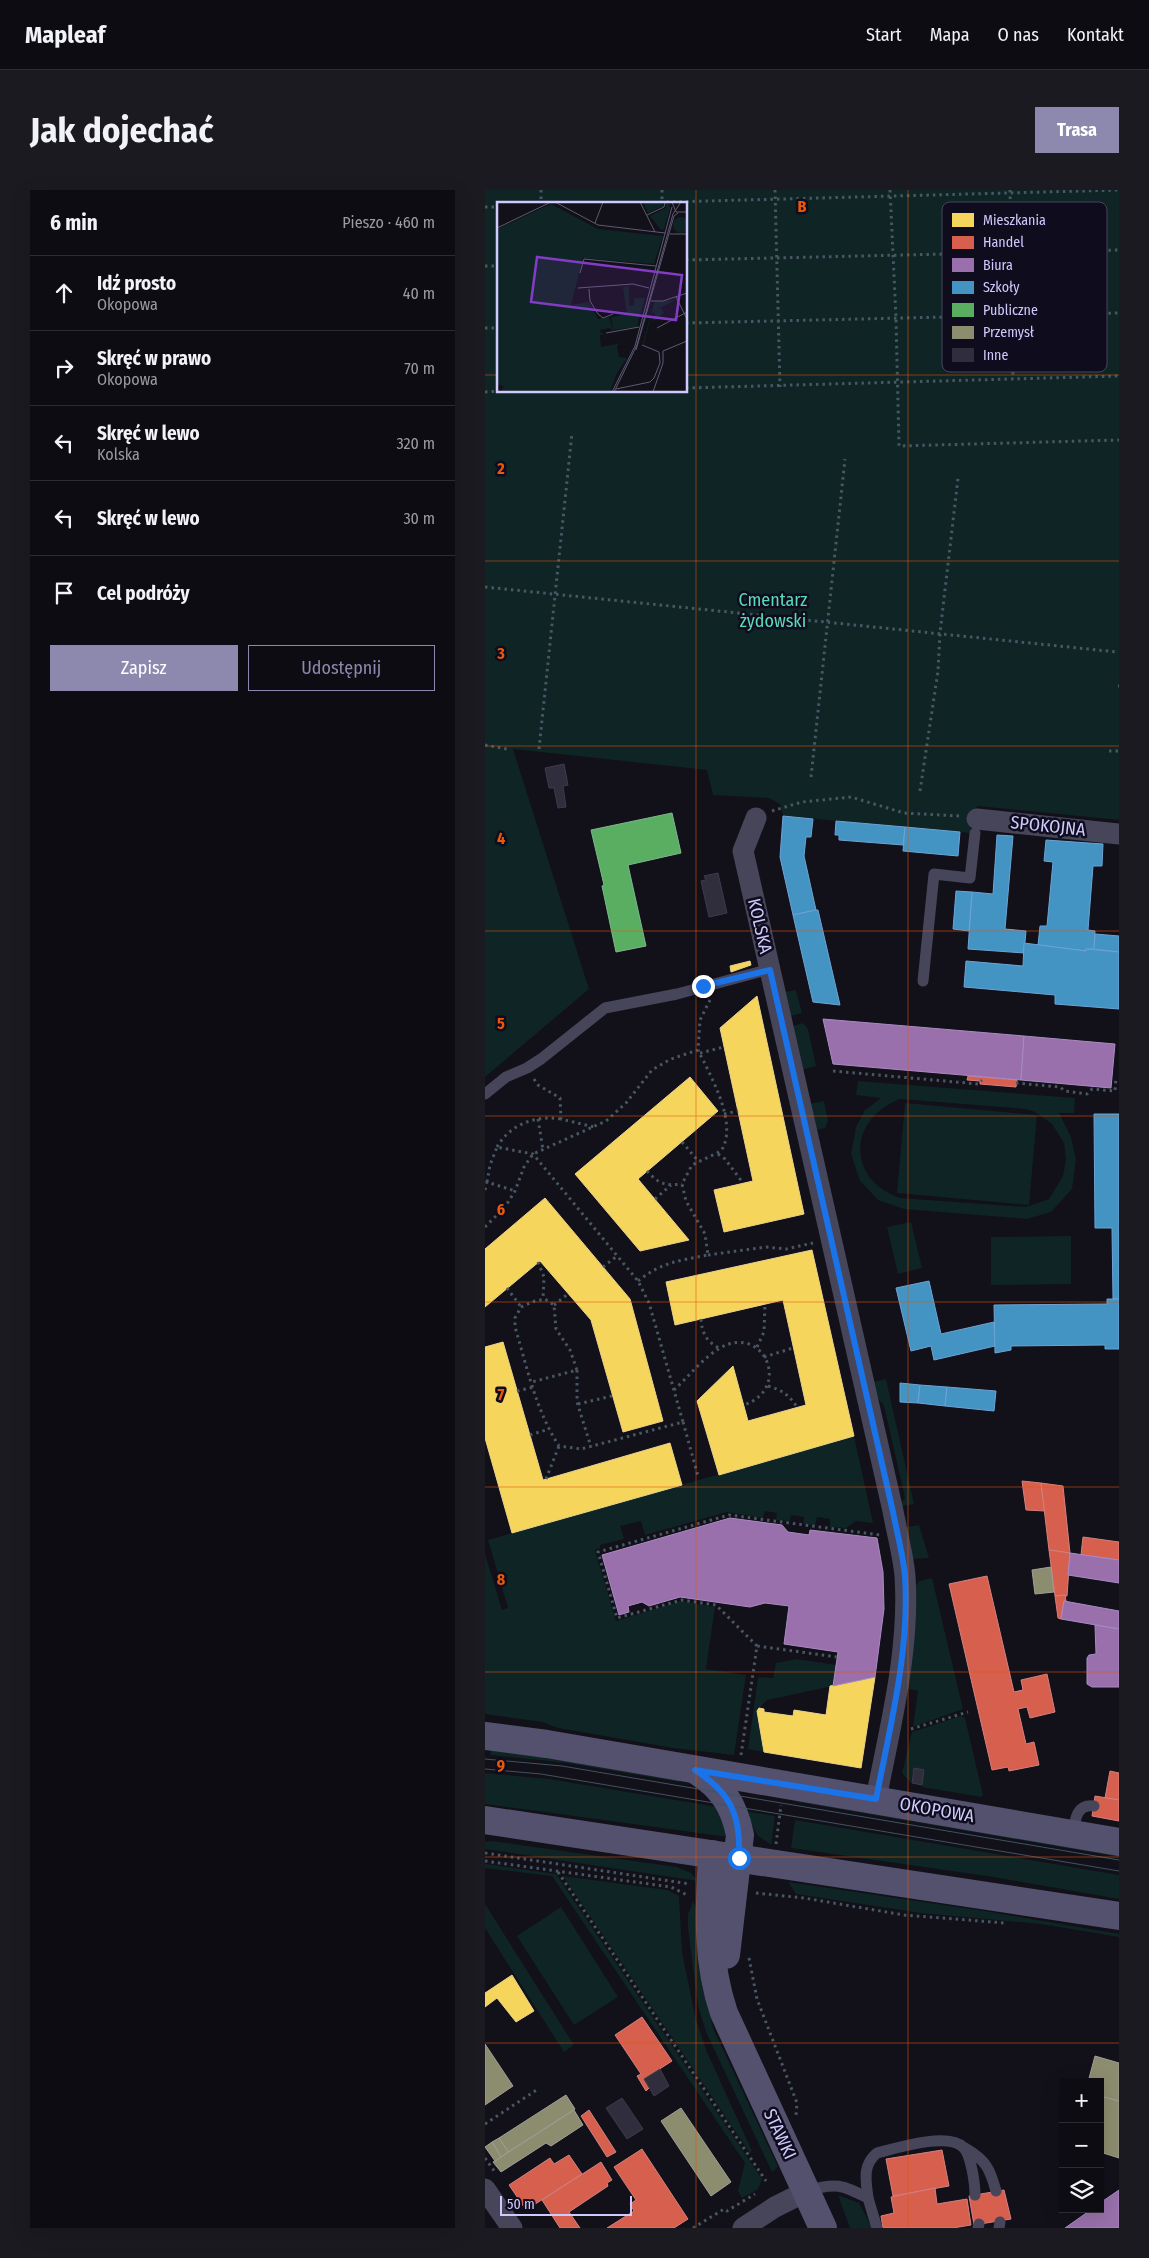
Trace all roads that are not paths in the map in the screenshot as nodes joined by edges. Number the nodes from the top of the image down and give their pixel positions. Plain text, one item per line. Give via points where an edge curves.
1 (756, 818) road end
2 (976, 826) joint
3 (1119, 834) edge
4 (770, 970) junction
5 (923, 981) dead end
6 (485, 1094) edge
7 (485, 1736) edge
8 (695, 1770) junction
9 (876, 1799) junction
10 (1093, 1806) dead end
11 (485, 1820) edge
12 (1073, 1834) junction
13 (1119, 1842) edge
14 (712, 1854) junction
15 (739, 1858) junction
16 (1119, 1916) edge
17 (737, 2040) junction
18 (965, 2148) junction
19 (485, 2189) edge
20 (807, 2191) junction
21 (996, 2191) dead end
22 (975, 2195) dead end
23 (868, 2198) junction
24 (512, 2228) edge
25 (743, 2228) edge
26 (823, 2228) edge
27 (877, 2228) edge

1 - 4 street, KOLSKA via 743,851
2 - 3 street, SPOKOJNA
2 - 5 lane via 970,878 934,874
4 - 6 lane via 677,994 605,1008 527,1068 506,1077
4 - 9 street, KOLSKA via 905,1575 902,1655
7 - 8 main road, OKOPOWA
8 - 9 main road, OKOPOWA
8 - 15 main road, OKOPOWA via 713,1781 731,1805 740,1835
9 - 12 main road, OKOPOWA
10 - 12 lane via 1079,1809
11 - 14 main road
12 - 13 main road, OKOPOWA
14 - 15 main road
14 - 17 main road, STAWKI via 711,1964 714,1985
15 - 16 main road
15 - 17 main road, STAWKI via 725,1964 729,2007
17 - 20 main road, STAWKI
18 - 21 lane via 980,2157 990,2172
18 - 22 lane
18 - 23 lane via 946,2140 877,2153 870,2158 865,2171
19 - 24 street
20 - 23 lane via 828,2184 841,2185
20 - 25 street
20 - 26 main road, STAWKI
23 - 27 lane

